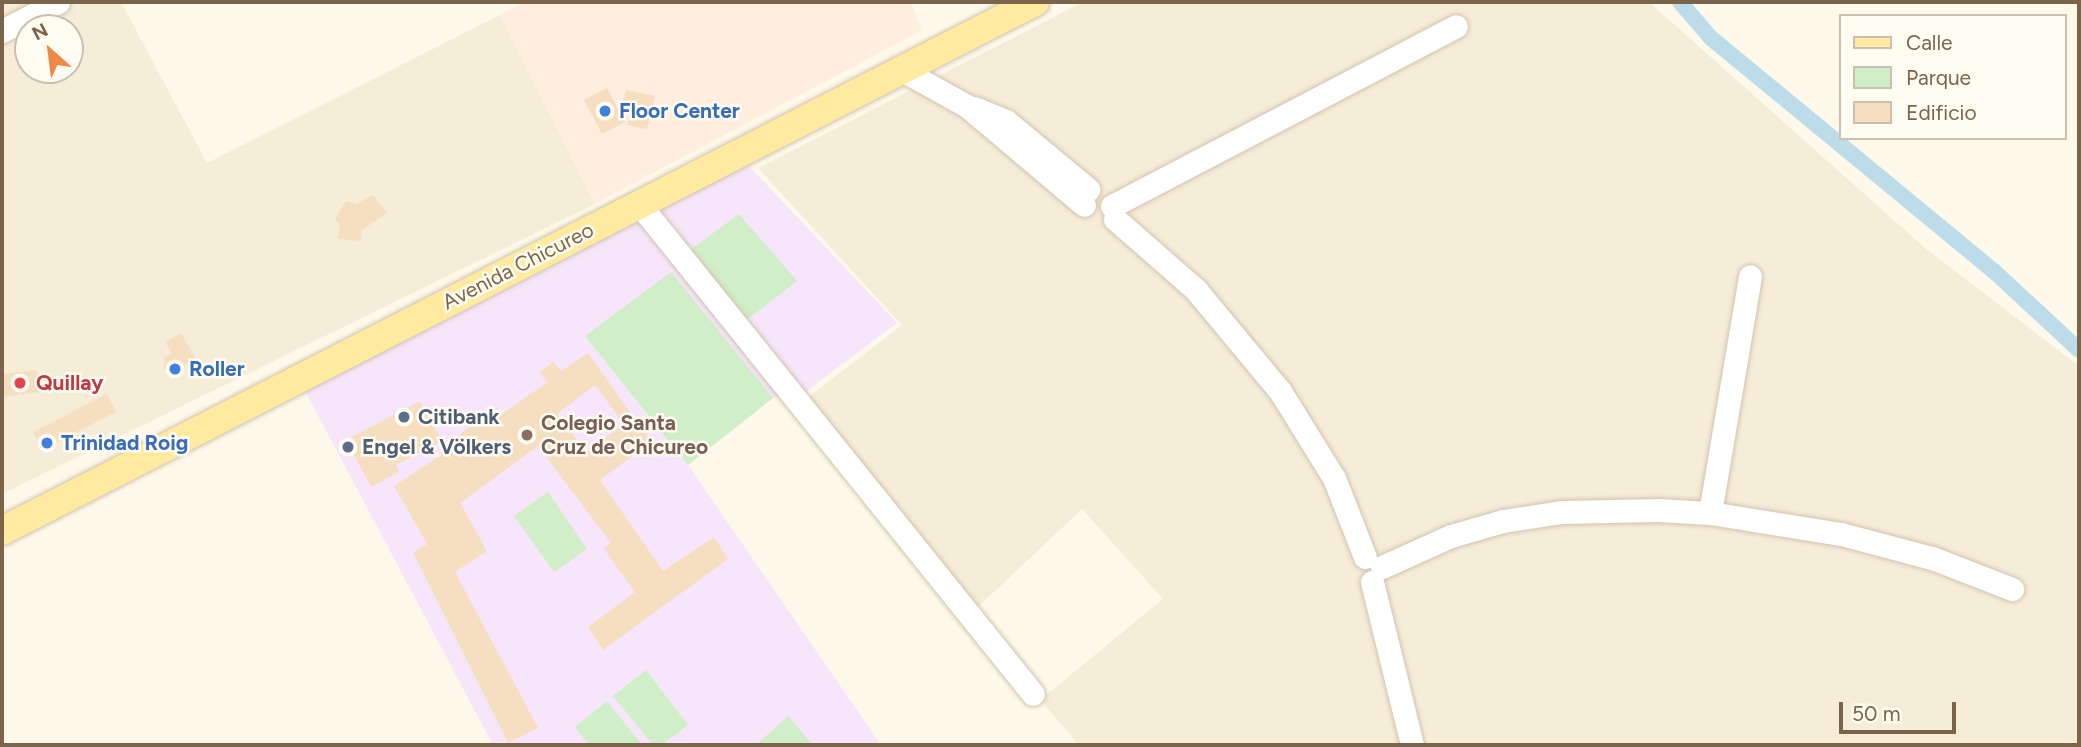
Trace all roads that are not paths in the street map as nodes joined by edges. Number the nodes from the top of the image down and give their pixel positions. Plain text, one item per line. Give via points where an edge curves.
1 (58, 2) edge
2 (1035, 2) edge
3 (1456, 26) dead end
4 (2, 31) edge
5 (904, 71) junction
6 (640, 205) junction
7 (1102, 206) junction
8 (1750, 276) dead end
9 (1710, 513) junction
10 (2, 531) edge
11 (1373, 569) junction
12 (2012, 589) dead end
13 (1033, 694) dead end
14 (1412, 745) edge

1 - 4 street
2 - 5 main road, Avenida Chicureo
3 - 7 street
5 - 6 main road, Avenida Chicureo
5 - 7 street via 967,107
6 - 10 main road, Avenida Chicureo
6 - 13 street
7 - 11 street via 1196,290 1272,381 1334,478
8 - 9 street
9 - 11 street via 1625,510 1532,515 1451,536
9 - 12 street via 1866,540 1952,565
11 - 14 street

